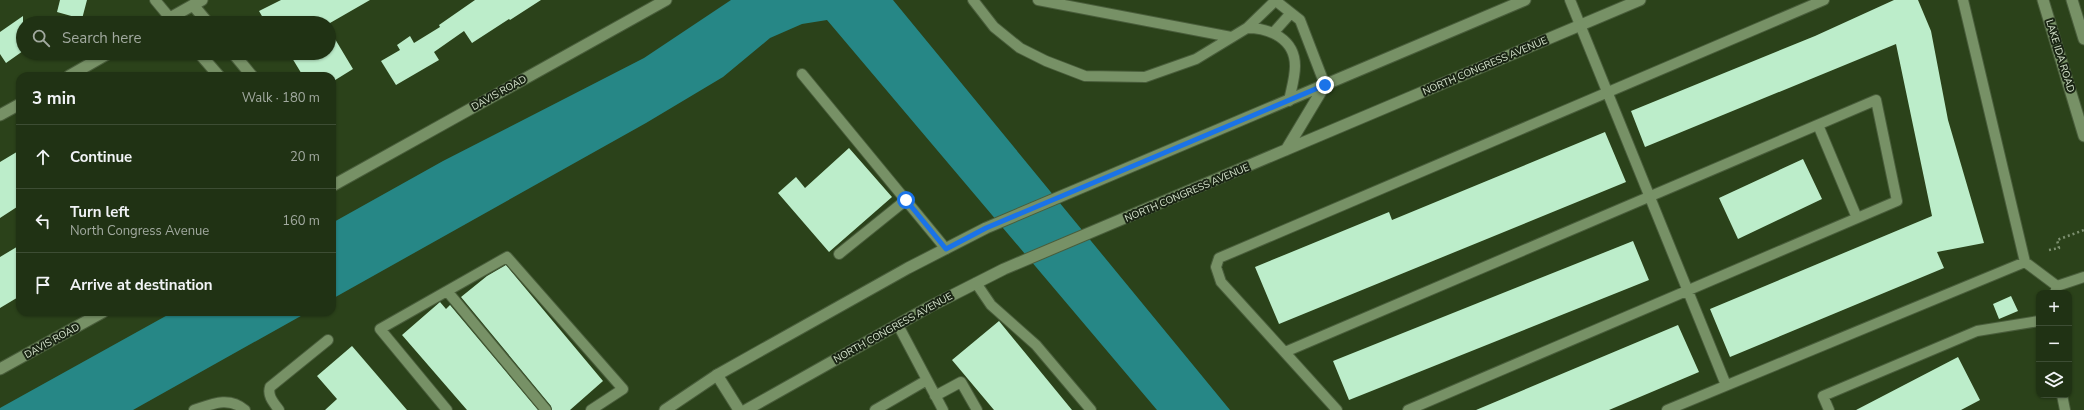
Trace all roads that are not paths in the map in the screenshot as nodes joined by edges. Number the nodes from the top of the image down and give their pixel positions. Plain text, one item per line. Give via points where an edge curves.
1 (155, 0) edge
2 (666, 0) edge
3 (973, 0) edge
4 (1038, 0) edge
5 (1276, 0) edge
6 (1525, 0) edge
7 (1570, 0) edge
8 (1640, 0) edge
9 (1824, 0) edge
10 (1964, 0) edge
11 (2043, 0) edge
12 (2072, 0) edge
13 (195, 2) edge
14 (1291, 13) junction
15 (165, 16) edge
16 (175, 16) edge
17 (204, 16) edge
18 (1580, 26) junction
19 (1247, 28) junction
20 (1274, 32) junction
21 (1231, 38) junction
22 (2084, 39) edge
23 (97, 60) edge
24 (205, 60) edge
25 (239, 60) edge
26 (76, 72) edge
27 (216, 72) edge
28 (249, 72) edge
29 (802, 74) dead end
30 (1325, 85) junction
31 (1607, 92) junction
32 (1289, 101) junction
33 (16, 106) edge
34 (0, 115) edge
35 (1818, 125) junction
36 (2084, 136) edge
37 (1286, 150) junction
38 (336, 180) edge
39 (1650, 196) junction
40 (906, 200) junction
41 (1857, 218) junction
42 (946, 249) junction
43 (839, 254) dead end
44 (2025, 262) junction
45 (2084, 276) edge
46 (976, 283) junction
47 (1687, 290) junction
48 (2056, 290) edge
49 (447, 291) junction
50 (96, 316) edge
51 (2036, 321) edge
52 (898, 325) junction
53 (328, 340) dead end
54 (1285, 352) junction
55 (0, 369) edge
56 (717, 375) junction
57 (927, 380) junction
58 (1726, 385) junction
59 (935, 396) junction
60 (2063, 398) edge
61 (194, 410) edge
62 (245, 410) edge
63 (279, 410) edge
64 (447, 410) edge
65 (546, 410) edge
66 (591, 410) edge
67 (665, 410) edge
68 (739, 410) edge
69 (746, 410) edge
70 (875, 410) edge
71 (942, 410) edge
72 (976, 410) edge
73 (1091, 410) edge
74 (1336, 410) edge
75 (1408, 410) edge
76 (1667, 410) edge
77 (1829, 410) edge
78 (2065, 410) edge

1 - 15 lane
2 - 38 main road, DAVIS ROAD
3 - 21 lane via 994,27 1020,48 1085,76 1145,77 1196,60
4 - 21 lane
5 - 14 lane
5 - 19 lane
6 - 30 main road
7 - 18 lane
8 - 18 main road, NORTH CONGRESS AVENUE
9 - 31 lane
10 - 44 lane
11 - 36 main road, LAKE IDA ROAD
12 - 22 main road
13 - 16 main road
13 - 17 main road
14 - 20 lane
14 - 30 lane via 1300,20
18 - 31 lane
18 - 37 main road, NORTH CONGRESS AVENUE
19 - 20 lane via 1261,28
19 - 21 lane
20 - 32 lane via 1292,52 1295,66
23 - 26 main road
24 - 27 main road
25 - 28 main road
29 - 40 lane
30 - 32 main road
30 - 37 main road
31 - 39 lane
31 - 54 lane via 1219,258 1216,267 1222,282
32 - 42 main road via 986,228
33 - 34 main road
35 - 39 lane
35 - 41 lane
35 - 41 lane via 1876,100 1897,201
37 - 46 main road, NORTH CONGRESS AVENUE
39 - 47 lane
39 - 54 lane
40 - 42 lane
40 - 43 lane
41 - 47 lane
42 - 56 main road
44 - 48 lane
44 - 58 lane
45 - 48 lane
46 - 52 main road, NORTH CONGRESS AVENUE
46 - 73 lane via 991,305 1036,345
47 - 58 lane
47 - 75 lane
49 - 64 lane via 380,329
49 - 65 lane
49 - 66 lane via 507,257 623,389
50 - 55 main road, DAVIS ROAD
51 - 77 lane via 1977,331 1823,396
52 - 57 lane
52 - 69 main road, NORTH CONGRESS AVENUE
53 - 63 lane via 270,388 268,392
54 - 74 lane
56 - 67 main road
56 - 68 main road
57 - 59 lane
57 - 70 lane
58 - 76 lane
59 - 71 lane
59 - 72 lane via 961,382
60 - 78 lane
61 - 62 lane via 222,401 231,402

